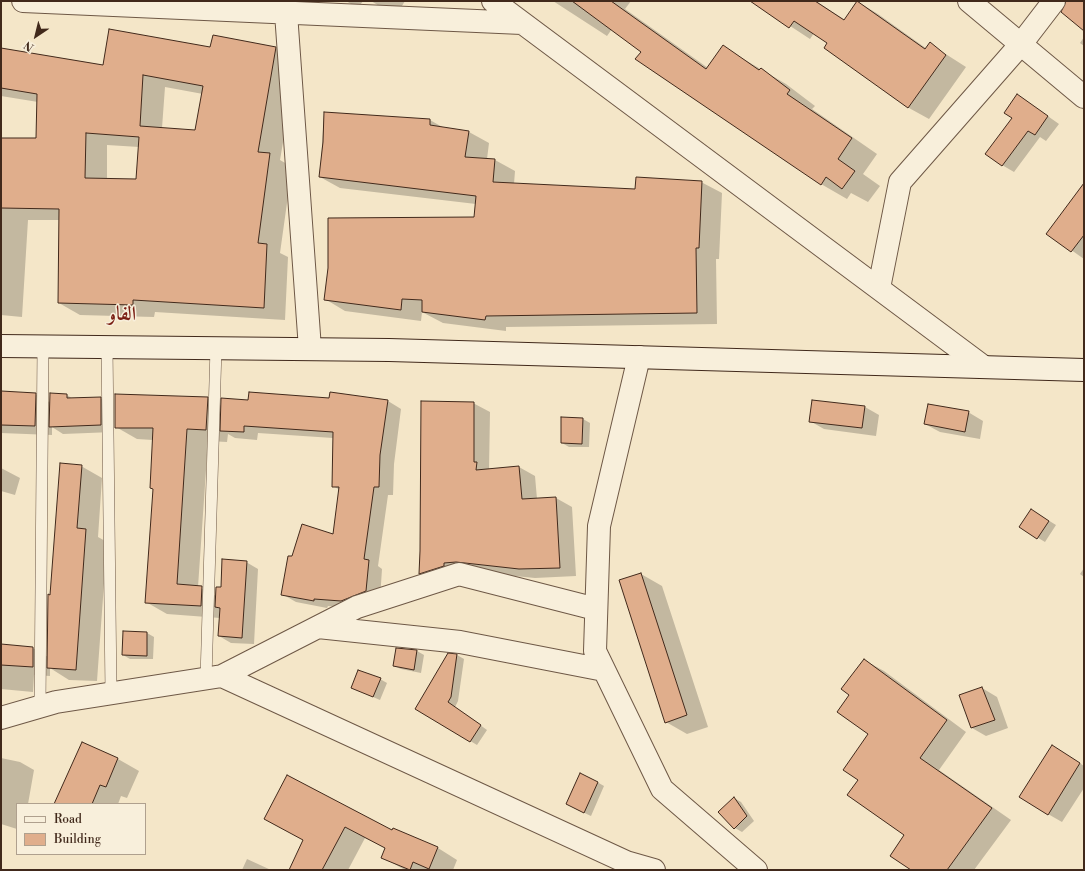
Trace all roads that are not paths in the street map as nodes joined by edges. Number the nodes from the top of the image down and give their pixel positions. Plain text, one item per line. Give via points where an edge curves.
1 (23, 1) edge
2 (493, 1) edge
3 (969, 1) edge
4 (1054, 1) edge
5 (292, 7) edge
6 (522, 23) junction
7 (1021, 44) junction
8 (1084, 97) edge
9 (879, 288) junction
10 (1, 346) edge
11 (43, 346) junction
12 (107, 347) junction
13 (216, 348) junction
14 (310, 349) junction
15 (639, 357) junction
16 (984, 367) junction
17 (1084, 370) edge
18 (596, 609) junction
19 (318, 627) junction
20 (604, 670) junction
21 (214, 677) junction
22 (110, 693) junction
23 (40, 706) junction
24 (1, 718) edge
25 (654, 870) edge
26 (756, 870) edge

1 - 5 street
2 - 6 street
3 - 7 street
4 - 7 street
5 - 6 street via 317,14
5 - 14 street
6 - 9 street
7 - 8 street
7 - 9 street via 900,182
9 - 16 street
10 - 11 street
11 - 12 street
11 - 23 lane
12 - 13 street
12 - 22 lane
13 - 14 street
13 - 21 lane
14 - 15 street
15 - 16 street
15 - 18 street via 599,526
16 - 17 street
18 - 19 street via 458,574 357,607
18 - 20 street via 595,651
19 - 20 street via 460,642
19 - 21 street
20 - 26 street via 662,789
21 - 22 street
21 - 25 street via 626,862
22 - 23 street
23 - 24 street

